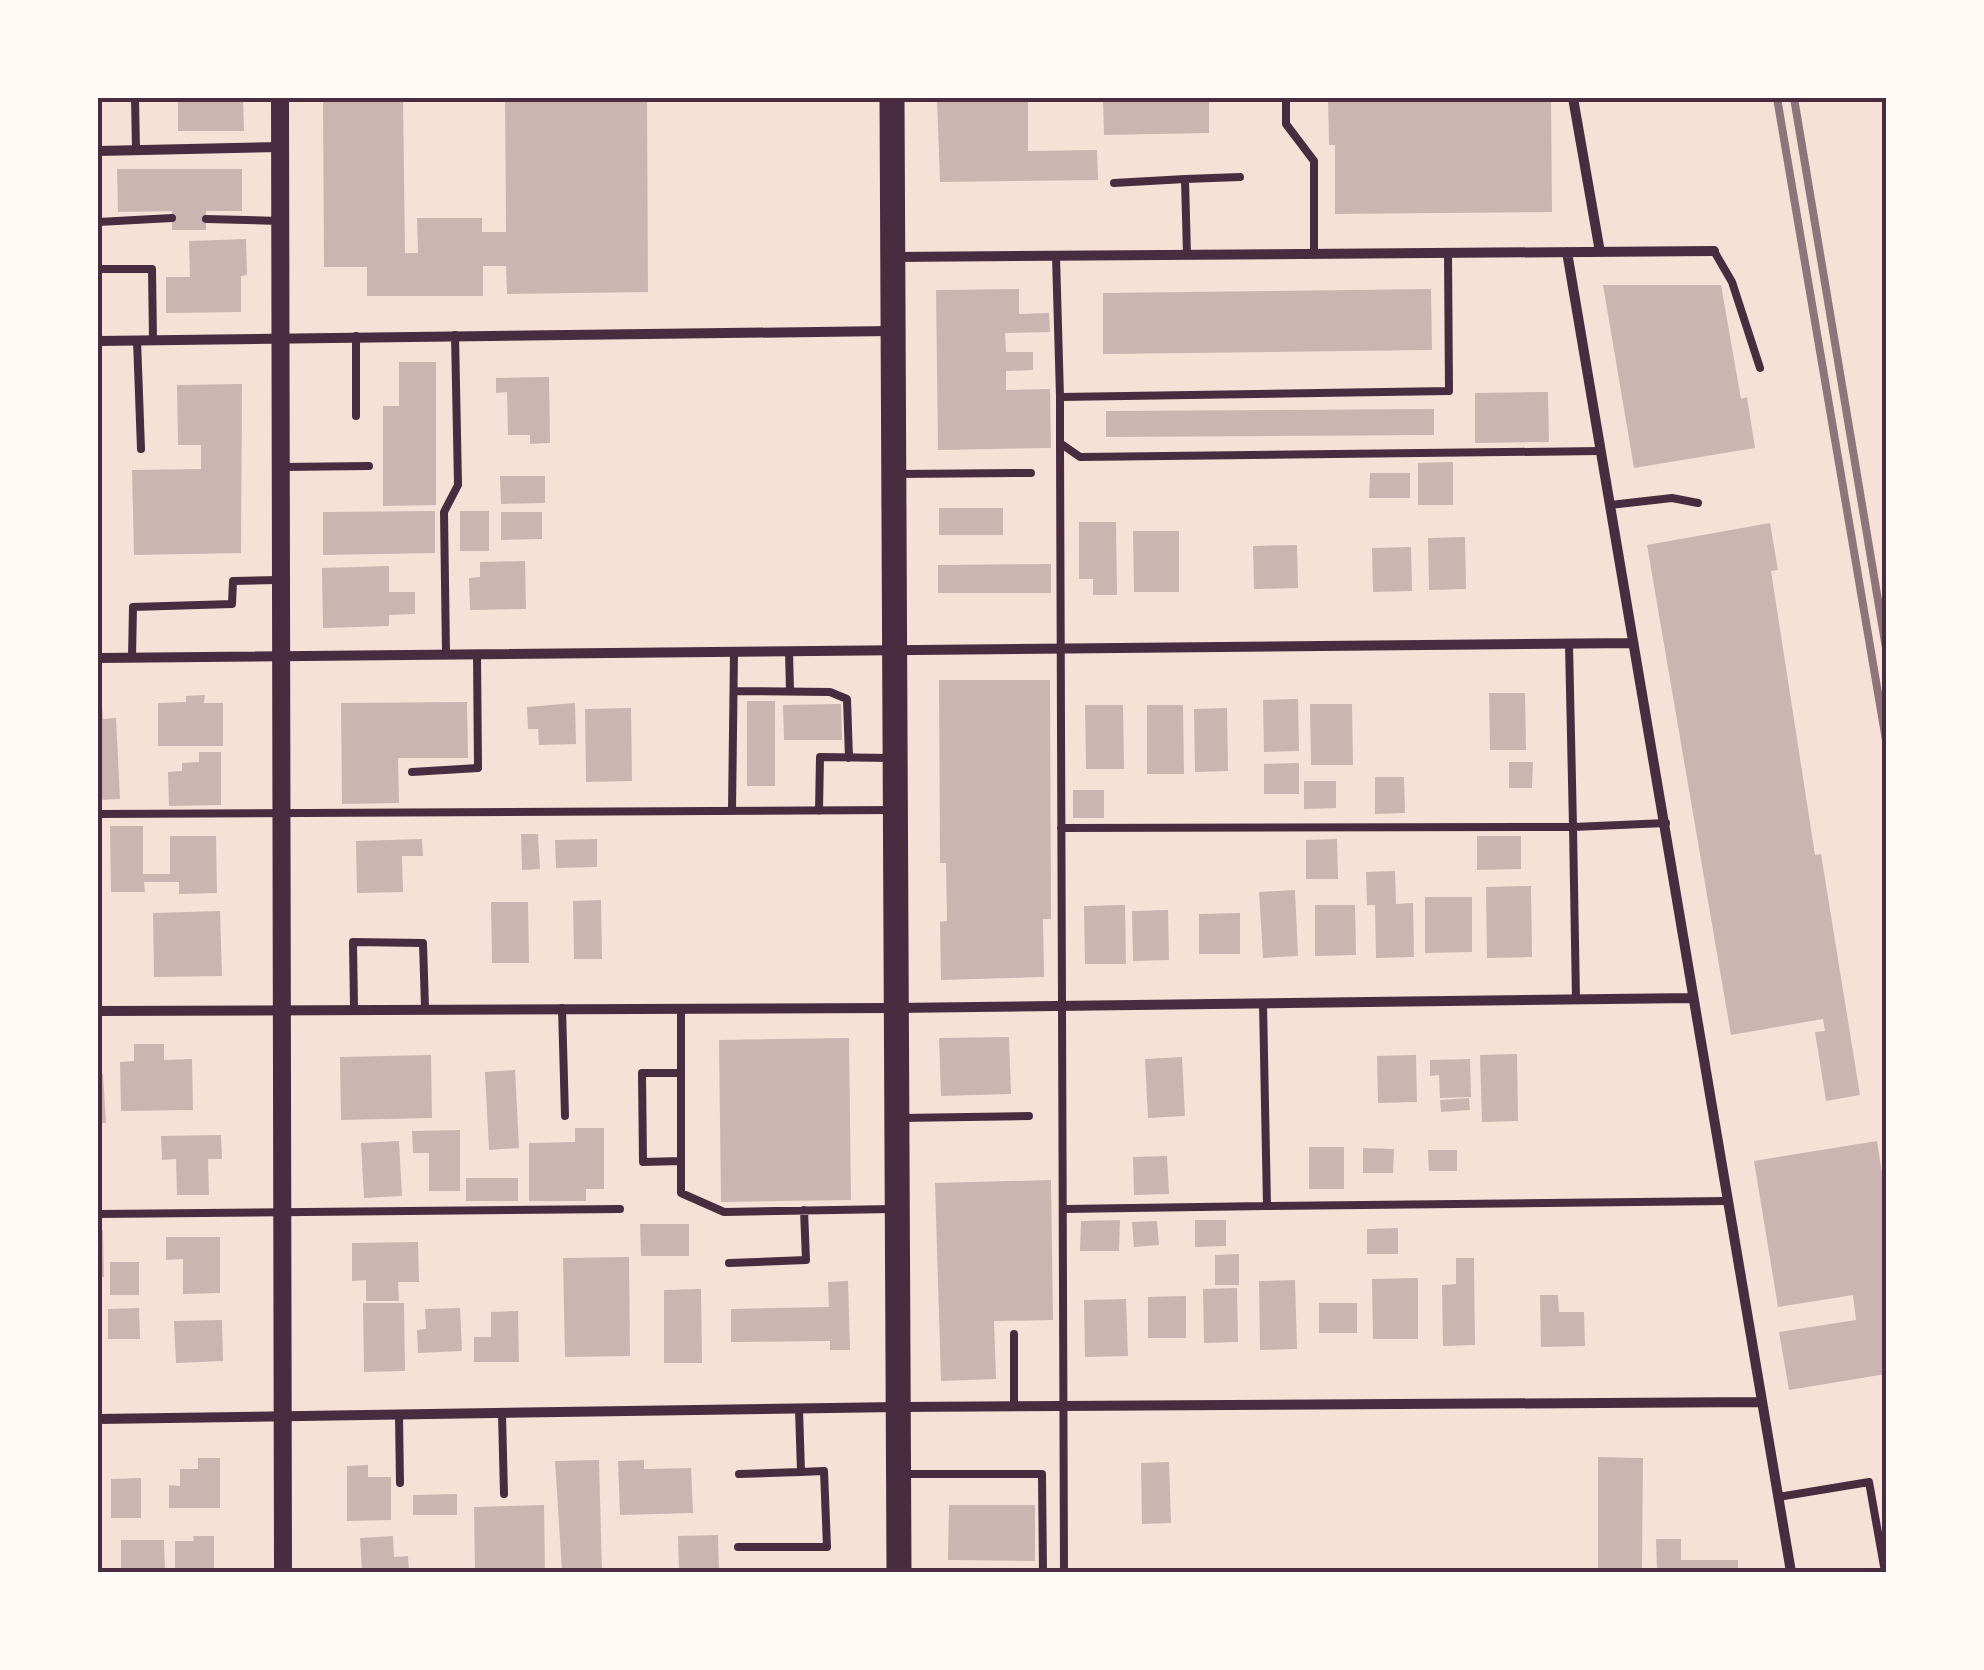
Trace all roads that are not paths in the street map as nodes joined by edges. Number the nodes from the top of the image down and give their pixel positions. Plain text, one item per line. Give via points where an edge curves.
1 (135, 98) edge
2 (280, 98) edge
3 (892, 98) edge
4 (1286, 98) edge
5 (1573, 98) edge
6 (280, 147) junction
7 (136, 150) junction
8 (98, 151) edge
9 (1240, 176) dead end
10 (1185, 179) junction
11 (1114, 183) dead end
12 (172, 218) dead end
13 (206, 220) dead end
14 (98, 222) edge
15 (280, 222) junction
16 (1567, 252) junction
17 (1600, 252) junction
18 (1714, 252) joint
19 (1448, 253) junction
20 (1314, 254) junction
21 (1187, 255) junction
22 (1056, 256) junction
23 (892, 257) junction
24 (98, 270) edge
25 (892, 331) junction
26 (356, 336) junction
27 (456, 336) junction
28 (280, 337) junction
29 (137, 340) junction
30 (153, 340) junction
31 (98, 341) edge
32 (1760, 368) dead end
33 (1060, 397) junction
34 (356, 416) dead end
35 (1060, 443) junction
36 (141, 449) dead end
37 (1600, 452) junction
38 (369, 466) dead end
39 (282, 467) junction
40 (1031, 473) dead end
41 (892, 474) junction
42 (1698, 503) dead end
43 (1610, 504) junction
44 (282, 580) junction
45 (1633, 643) junction
46 (1569, 644) junction
47 (1060, 648) junction
48 (892, 650) junction
49 (789, 651) junction
50 (734, 652) junction
51 (446, 654) junction
52 (477, 654) junction
53 (283, 656) junction
54 (98, 658) edge
55 (132, 658) junction
56 (734, 691) junction
57 (790, 691) junction
58 (849, 758) junction
59 (893, 758) junction
60 (412, 772) dead end
61 (283, 810) junction
62 (893, 810) junction
63 (732, 811) junction
64 (820, 811) junction
65 (98, 814) edge
66 (1666, 823) junction
67 (1573, 826) junction
68 (1061, 828) junction
69 (1693, 998) junction
70 (1576, 1000) junction
71 (1263, 1004) junction
72 (1062, 1006) junction
73 (283, 1008) junction
74 (354, 1008) junction
75 (425, 1008) junction
76 (562, 1008) junction
77 (681, 1008) junction
78 (894, 1008) junction
79 (98, 1010) edge
80 (681, 1073) junction
81 (565, 1116) dead end
82 (1029, 1116) dead end
83 (896, 1118) junction
84 (681, 1161) junction
85 (1728, 1200) junction
86 (1266, 1206) junction
87 (896, 1208) junction
88 (620, 1209) dead end
89 (1064, 1209) junction
90 (804, 1210) junction
91 (283, 1211) junction
92 (98, 1214) edge
93 (729, 1263) dead end
94 (1014, 1334) dead end
95 (1762, 1402) junction
96 (1014, 1406) junction
97 (1062, 1406) junction
98 (898, 1407) junction
99 (800, 1409) junction
100 (502, 1414) junction
101 (398, 1415) junction
102 (283, 1417) junction
103 (98, 1419) edge
104 (800, 1472) junction
105 (1063, 1473) junction
106 (739, 1474) dead end
107 (899, 1474) junction
108 (1042, 1474) junction
109 (400, 1483) dead end
110 (504, 1494) dead end
111 (1778, 1497) junction
112 (738, 1547) dead end
113 (284, 1572) edge
114 (899, 1572) edge
115 (1043, 1572) edge
116 (1064, 1572) edge
117 (1790, 1572) edge
118 (1885, 1572) edge

1 - 7 lane
2 - 6 street
3 - 23 main road
4 - 20 lane via 1286,124 1314,161
5 - 17 street
6 - 7 street
6 - 15 street
7 - 8 street
9 - 10 lane
10 - 11 lane
10 - 21 lane
12 - 14 lane
13 - 15 lane
15 - 28 street
16 - 17 street
16 - 19 street
16 - 37 street
17 - 18 street
18 - 32 lane via 1732,282
19 - 20 street
19 - 33 lane via 1449,392
20 - 21 street
21 - 22 street
22 - 23 street
22 - 33 lane
23 - 25 main road
24 - 30 lane via 152,269
25 - 27 street
25 - 41 main road
26 - 27 street
26 - 28 street
26 - 34 lane
27 - 51 lane via 458,485 444,512
28 - 30 street
28 - 39 street
29 - 30 street
29 - 31 street
29 - 36 lane
33 - 35 lane
35 - 37 lane via 1080,457
35 - 47 lane
37 - 43 street
38 - 39 lane
39 - 44 street
40 - 41 lane
41 - 48 main road
42 - 43 lane via 1672,498
43 - 45 street
44 - 53 street
44 - 55 lane via 233,580 232,604 133,607
45 - 46 street
45 - 66 street
46 - 47 street
46 - 67 lane
47 - 48 street
47 - 68 lane
48 - 49 street
48 - 59 main road
49 - 50 street
49 - 57 lane
50 - 52 street
50 - 56 lane
51 - 52 street
51 - 53 street
52 - 60 lane via 478,768
53 - 55 street
53 - 61 street
54 - 55 street
56 - 57 lane
56 - 63 lane
57 - 58 lane via 847,699
58 - 59 lane
58 - 64 lane via 820,757
59 - 62 main road
61 - 63 lane
61 - 65 lane
61 - 73 street
62 - 64 lane
62 - 78 main road
63 - 64 lane
66 - 67 lane
66 - 69 street
67 - 68 lane
67 - 70 lane
68 - 72 lane
69 - 70 street
69 - 85 street
70 - 71 street
71 - 72 street
71 - 86 lane
72 - 78 street
72 - 89 lane
73 - 74 street
73 - 79 street
73 - 91 street
74 - 75 street
74 - 75 lane via 353,942 423,943
75 - 76 street
76 - 77 street
76 - 81 lane
77 - 78 street
77 - 80 lane
78 - 83 main road
80 - 84 lane
80 - 84 lane via 642,1073 642,1162
82 - 83 lane
83 - 87 main road
84 - 90 lane via 682,1193 724,1212
85 - 86 lane
85 - 95 street
86 - 89 lane
87 - 90 lane
87 - 98 main road
88 - 91 lane
89 - 97 lane
90 - 93 lane via 806,1260
91 - 92 lane
91 - 102 street
94 - 96 lane
95 - 97 street
95 - 111 street
96 - 97 street
96 - 98 street
97 - 105 lane
98 - 99 street
98 - 107 main road
99 - 100 street
99 - 104 lane
100 - 101 street
100 - 110 lane
101 - 102 street
101 - 109 lane
102 - 103 street
102 - 113 street
104 - 106 lane
104 - 112 lane via 824,1472 827,1547
105 - 108 lane
105 - 116 lane
107 - 108 lane
107 - 114 main road
108 - 115 lane
111 - 117 street
111 - 118 lane via 1868,1482

